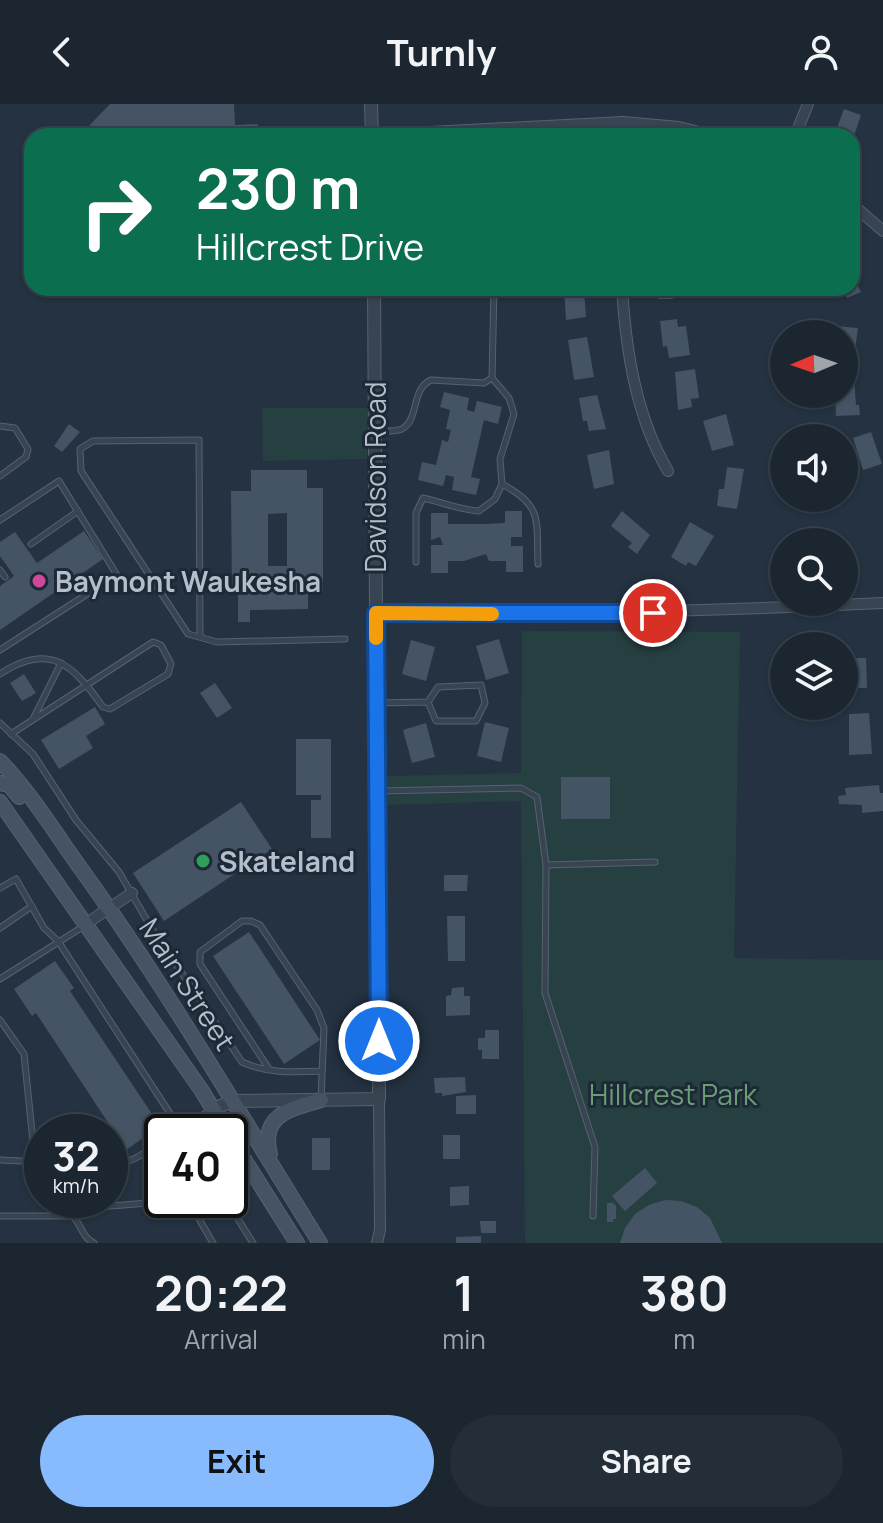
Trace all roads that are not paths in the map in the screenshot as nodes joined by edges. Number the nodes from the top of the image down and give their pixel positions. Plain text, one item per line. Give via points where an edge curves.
1 (371, 104) edge
2 (808, 104) edge
3 (623, 122) junction
4 (372, 128) edge
5 (507, 128) edge
6 (623, 128) edge
7 (683, 128) edge
8 (798, 128) edge
9 (860, 211) edge
10 (883, 231) edge
11 (374, 296) edge
12 (494, 296) edge
13 (623, 296) edge
14 (492, 378) junction
15 (0, 426) edge
16 (375, 433) junction
17 (668, 471) dead end
18 (0, 476) edge
19 (502, 484) junction
20 (78, 511) junction
21 (0, 520) edge
22 (31, 544) dead end
23 (416, 562) dead end
24 (538, 564) dead end
25 (0, 570) edge
26 (5, 577) dead end
27 (883, 603) edge
28 (376, 613) junction
29 (200, 637) junction
30 (345, 639) dead end
31 (0, 650) edge
32 (61, 663) junction
33 (0, 674) edge
34 (87, 685) junction
35 (428, 702) junction
36 (376, 703) junction
37 (33, 720) junction
38 (0, 723) edge
39 (11, 734) junction
40 (0, 761) edge
41 (0, 783) edge
42 (377, 791) junction
43 (0, 802) edge
44 (48, 824) junction
45 (655, 862) dead end
46 (546, 865) junction
47 (0, 888) edge
48 (132, 893) junction
49 (32, 906) junction
50 (110, 909) junction
51 (84, 925) junction
52 (0, 928) edge
53 (58, 941) junction
54 (0, 979) edge
55 (0, 1020) edge
56 (270, 1070) junction
57 (322, 1071) junction
58 (379, 1099) junction
59 (321, 1100) junction
60 (233, 1101) junction
61 (213, 1109) junction
62 (32, 1114) edge
63 (169, 1114) edge
64 (206, 1114) edge
65 (216, 1114) edge
66 (0, 1160) edge
67 (24, 1161) edge
68 (272, 1162) junction
69 (248, 1164) edge
70 (0, 1216) edge
71 (593, 1216) dead end
72 (198, 1218) edge
73 (237, 1218) edge
74 (94, 1243) edge
75 (213, 1243) edge
76 (253, 1243) edge
77 (297, 1243) edge
78 (320, 1243) edge
79 (377, 1243) edge

1 - 4 street
2 - 8 street
3 - 5 street
3 - 6 street
3 - 7 street
9 - 10 street
11 - 16 street, Davidson Road
12 - 14 lane
13 - 17 street via 640,404
14 - 16 lane via 484,383 424,383 410,421 401,429
14 - 19 lane via 509,398 514,414 500,459
15 - 18 lane via 15,428 28,449 26,457
16 - 28 street, Davidson Road
19 - 23 lane via 495,499 479,511 423,498 416,513
19 - 24 lane via 523,495 536,513
20 - 21 lane via 59,481
20 - 22 lane
20 - 31 lane via 117,575
25 - 26 lane
27 - 28 street via 712,612
28 - 36 street, Davidson Road
29 - 29 lane via 188,634 81,471 80,449 93,441 199,440
29 - 30 lane via 217,642
32 - 33 lane via 34,657
32 - 34 lane
32 - 37 lane
34 - 34 lane via 110,709 168,674 171,664 161,645 153,642
34 - 37 lane
35 - 35 lane via 436,721 476,721 485,703 481,685 438,687
35 - 36 lane
36 - 42 street, Davidson Road
37 - 39 lane
38 - 39 lane
39 - 48 lane via 33,754
40 - 44 main road, Main Street
41 - 44 main road via 9,785 29,811
42 - 46 lane via 521,788 537,797
42 - 58 street, Davidson Road
43 - 51 main road, Main Street
44 - 50 main road, Main Street
45 - 46 lane
46 - 71 lane via 545,993 595,1147
47 - 49 lane via 16,879
48 - 50 street
48 - 56 lane via 229,1047 242,1062
49 - 52 lane
49 - 53 lane
50 - 51 street
50 - 60 main road, Main Street
51 - 53 lane
51 - 61 main road, Main Street
53 - 54 lane
53 - 63 lane
55 - 62 lane via 24,1054
56 - 57 lane
56 - 57 lane via 200,964 200,952 242,921 260,925 317,1010 324,1028
57 - 59 lane
58 - 59 street
58 - 79 street, Davidson Road
59 - 60 street
59 - 68 main road via 285,1112 271,1123
60 - 61 street
60 - 68 main road, Main Street
61 - 64 lane
61 - 65 main road, Main Street
66 - 67 lane
68 - 78 main road, Main Street
69 - 77 main road, Main Street
70 - 74 lane via 72,1216
72 - 75 lane
73 - 76 lane

